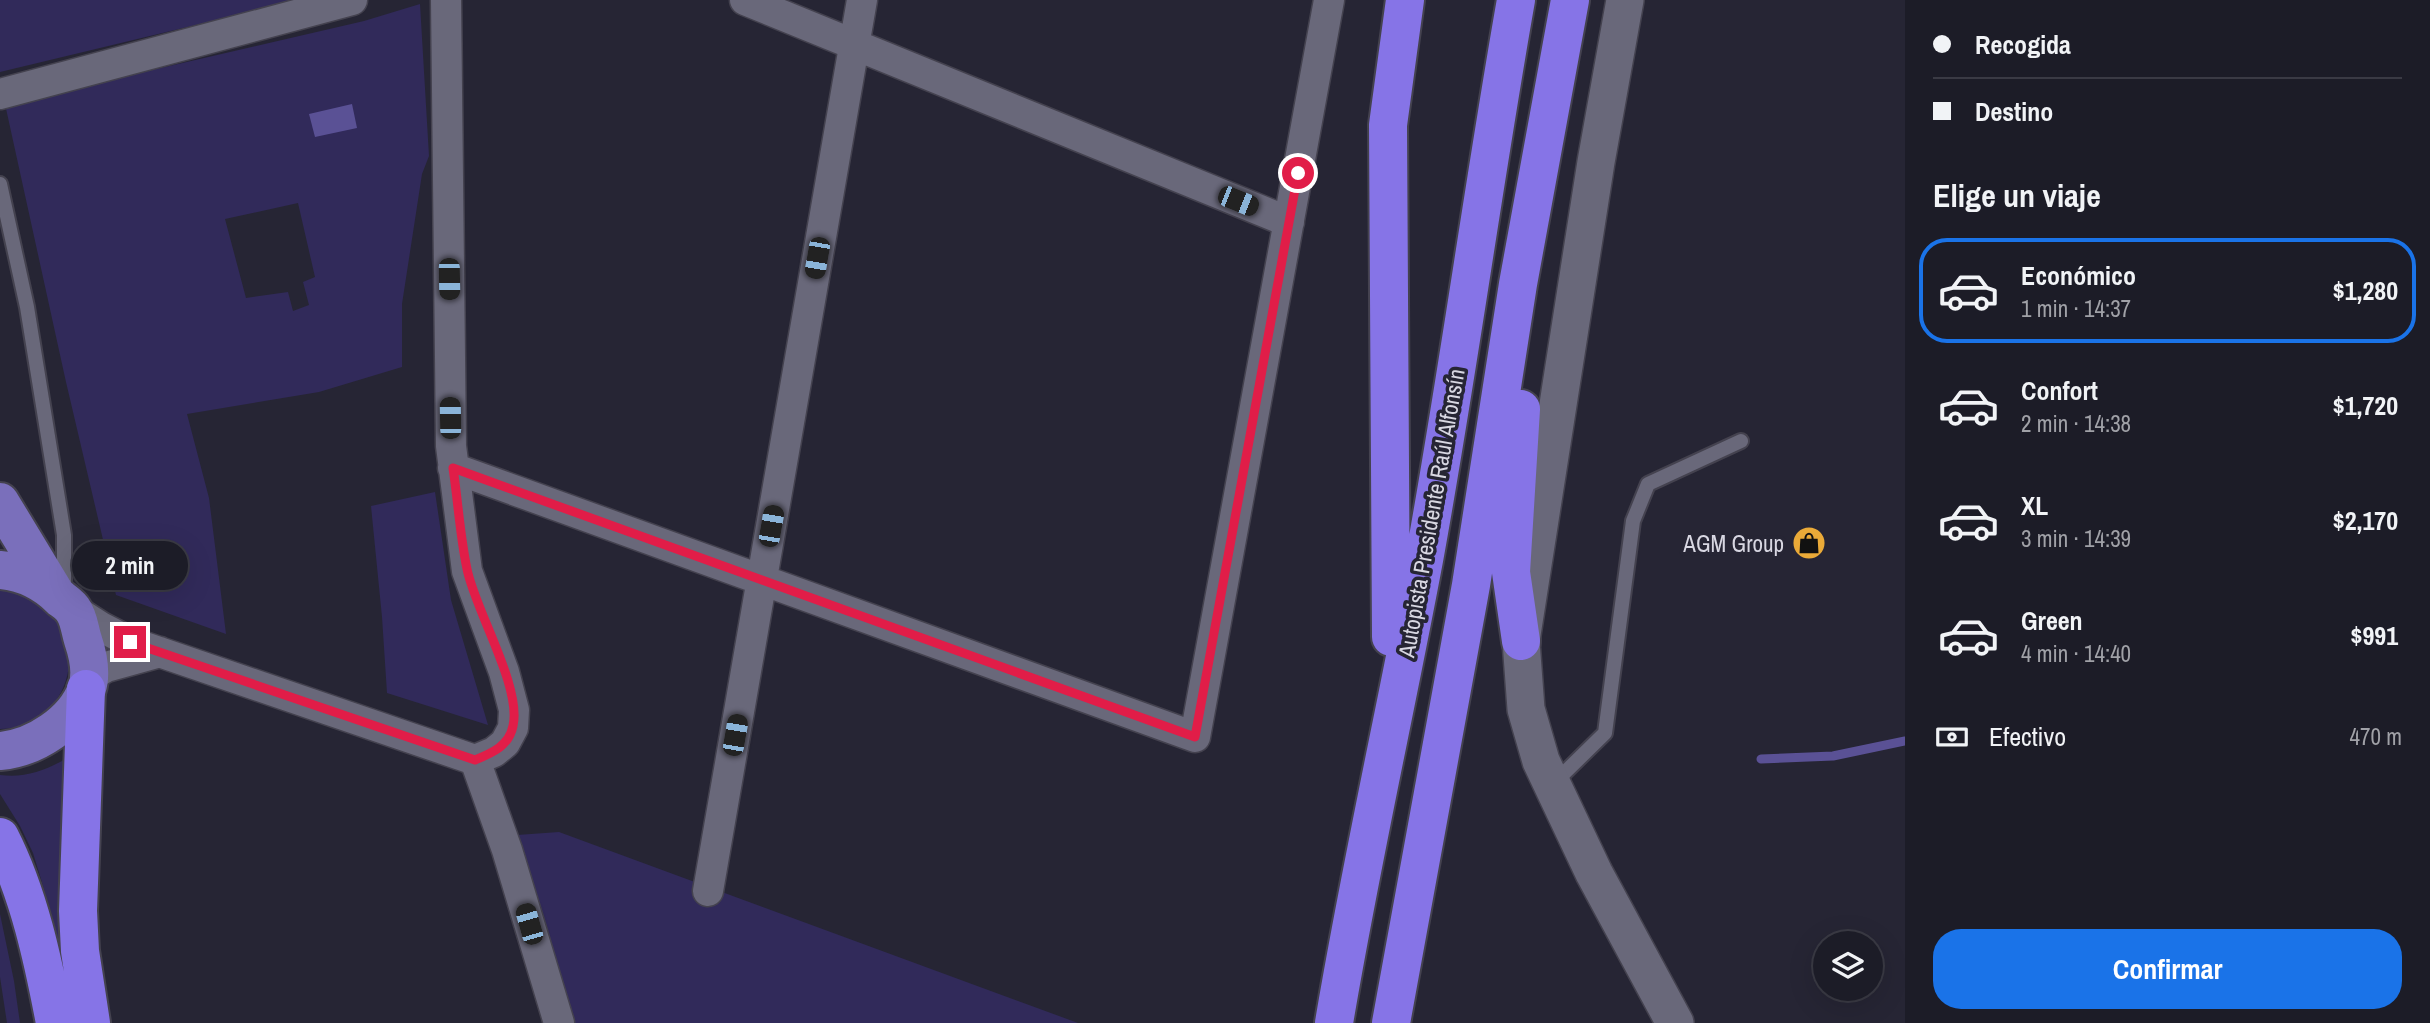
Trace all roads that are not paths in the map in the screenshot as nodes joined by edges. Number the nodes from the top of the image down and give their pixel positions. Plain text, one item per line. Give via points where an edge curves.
1 (352, 0) edge
2 (446, 0) edge
3 (746, 0) edge
4 (862, 0) edge
5 (1329, 0) edge
6 (1405, 0) edge
7 (1516, 0) edge
8 (1570, 0) edge
9 (1625, 0) edge
10 (854, 44) junction
11 (0, 94) edge
12 (0, 184) edge
13 (1289, 222) junction
14 (1518, 284) junction
15 (1741, 441) dead end
16 (453, 468) junction
17 (0, 502) edge
18 (0, 570) edge
19 (762, 580) junction
20 (64, 601) junction
21 (1521, 641) junction
22 (160, 652) junction
23 (88, 683) junction
24 (1392, 721) junction
25 (0, 751) edge
26 (475, 760) junction
27 (1552, 785) junction
28 (0, 837) edge
29 (708, 891) dead end
30 (55, 1023) edge
31 (91, 1023) edge
32 (559, 1023) edge
33 (1334, 1023) edge
34 (1391, 1023) edge
35 (1675, 1023) edge

1 - 11 street
2 - 16 street
3 - 10 street
4 - 10 street
5 - 13 street
6 - 24 highway via 1388,125
7 - 24 highway, Autopista Presidente Raúl Alfonsín via 1461,348
8 - 14 highway
9 - 21 street
10 - 13 street
10 - 19 street
12 - 20 lane via 27,307 64,535
13 - 19 street via 1195,737
14 - 21 highway via 1524,367 1511,572
14 - 34 highway via 1471,585
15 - 27 lane via 1648,484 1633,521 1605,733
16 - 19 street
16 - 26 street via 467,571 514,710 513,728 505,743
17 - 20 main road
18 - 20 main road via 41,582
19 - 29 street
20 - 22 street via 110,632
20 - 23 main road via 87,651
21 - 27 street via 1526,709
22 - 23 street via 106,667
22 - 26 street
23 - 25 main road via 76,708 55,728 31,744
23 - 31 highway via 78,911
24 - 33 highway, Autopista Presidente Raúl Alfonsín
26 - 32 street
27 - 35 street
28 - 30 highway via 22,891

